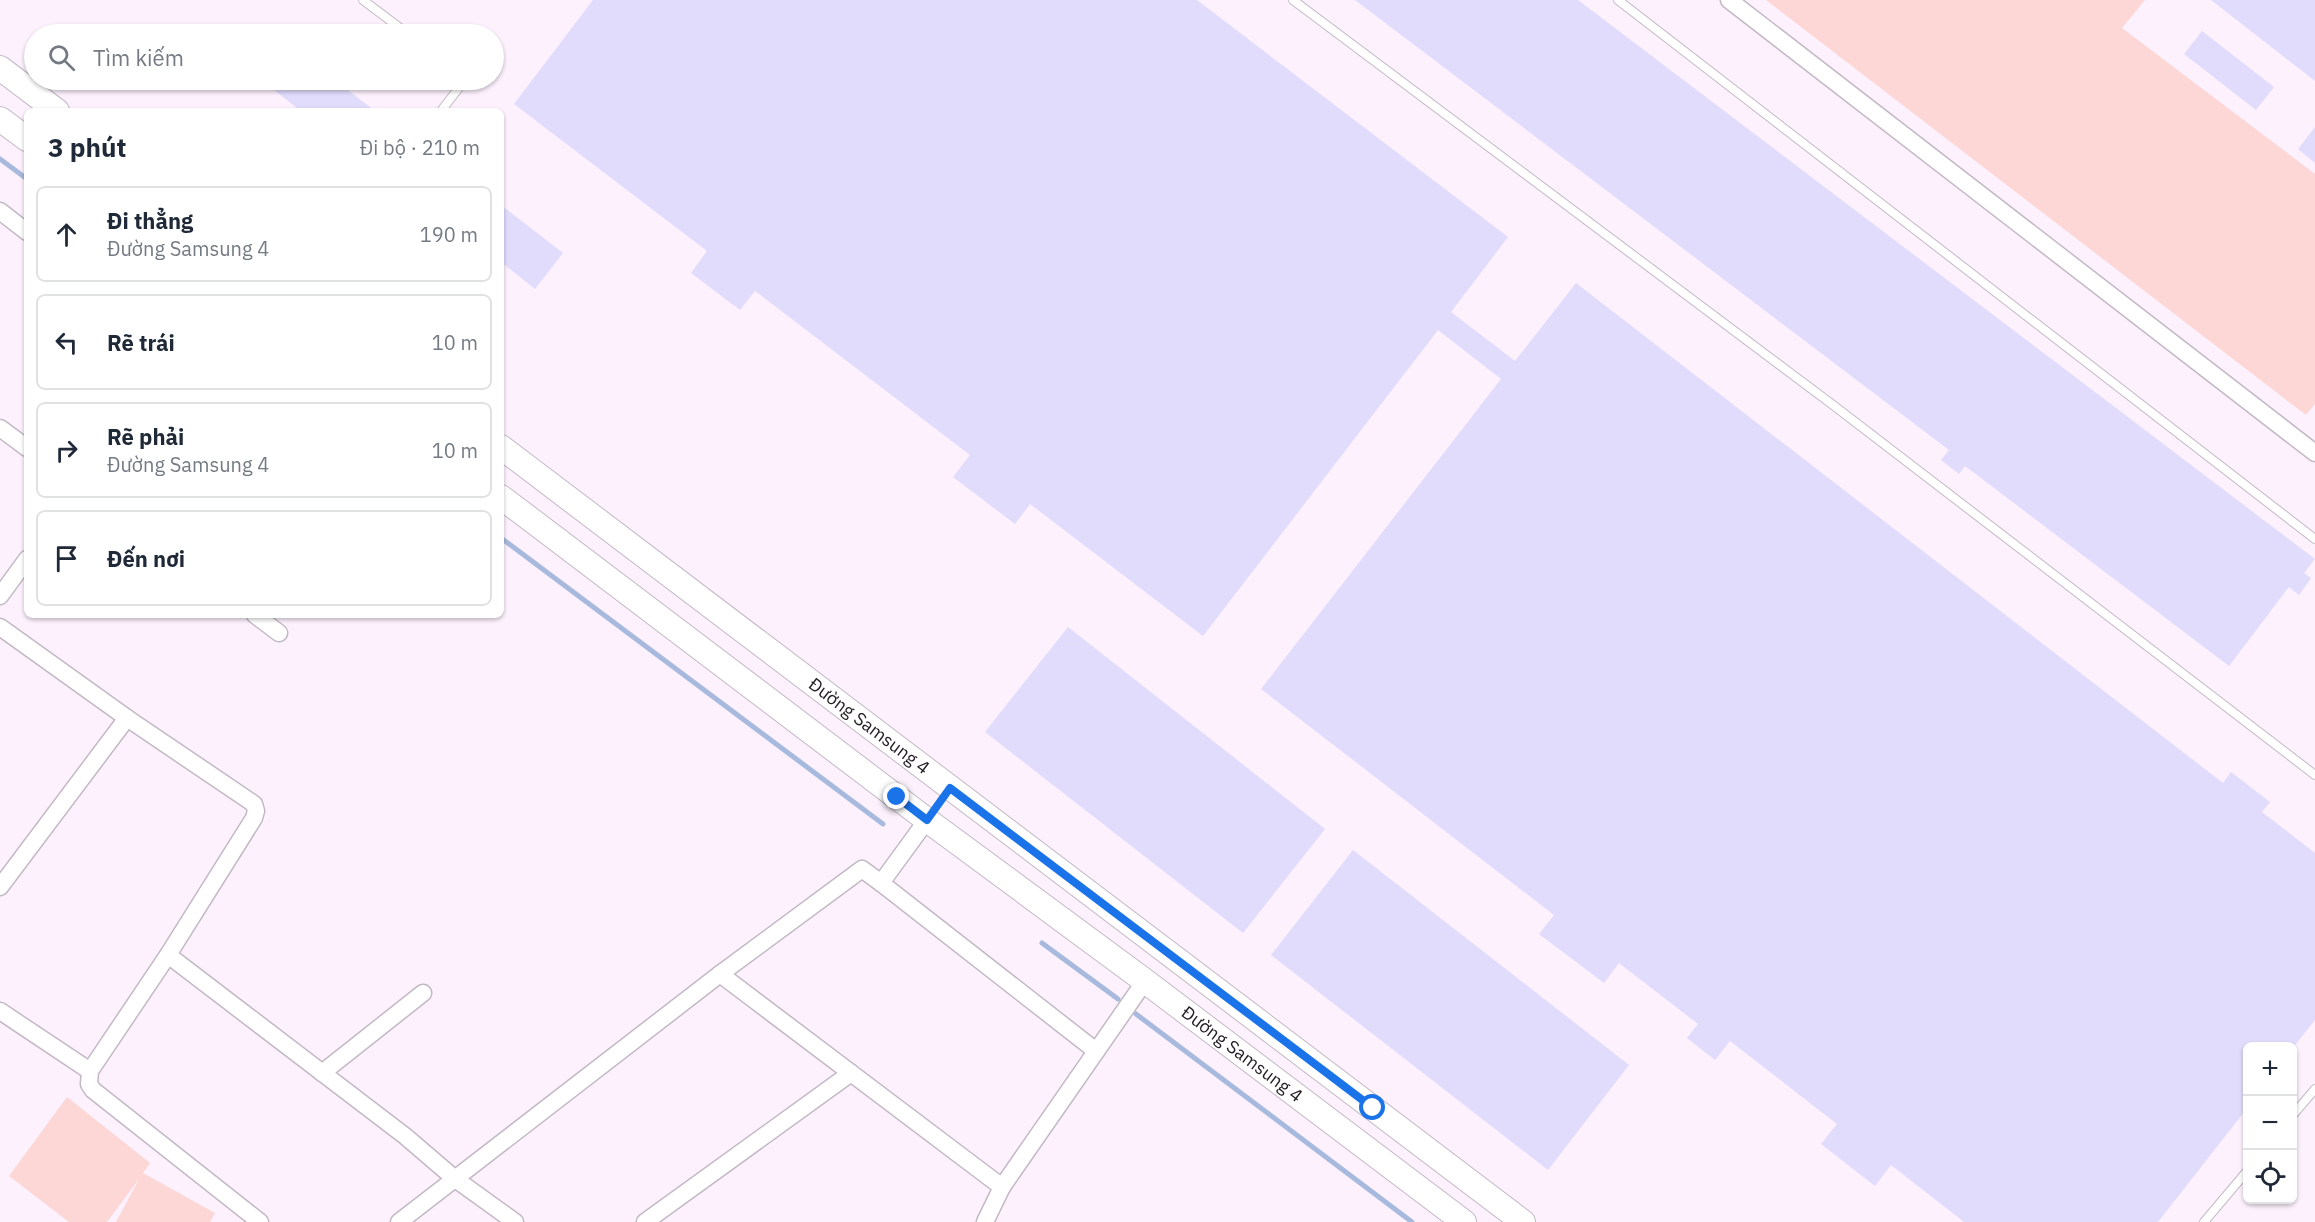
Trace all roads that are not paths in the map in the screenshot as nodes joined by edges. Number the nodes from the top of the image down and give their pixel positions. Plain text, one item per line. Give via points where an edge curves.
1 (363, 0) edge
2 (1618, 0) edge
3 (1729, 0) edge
4 (1298, 2) edge
5 (395, 24) edge
6 (0, 68) edge
7 (24, 86) edge
8 (29, 90) edge
9 (457, 90) edge
10 (53, 108) edge
11 (443, 108) edge
12 (0, 119) edge
13 (24, 138) edge
14 (0, 211) edge
15 (24, 230) edge
16 (0, 428) edge
17 (24, 446) edge
18 (2313, 448) edge
19 (504, 449) edge
20 (504, 499) edge
21 (2315, 539) edge
22 (24, 563) edge
23 (0, 596) edge
24 (259, 618) edge
25 (0, 627) edge
26 (279, 633) dead end
27 (832, 698) junction
28 (127, 718) junction
29 (808, 730) junction
30 (2315, 775) edge
31 (950, 788) junction
32 (927, 820) junction
33 (881, 883) junction
34 (0, 887) edge
35 (168, 955) junction
36 (720, 974) junction
37 (1145, 981) junction
38 (423, 993) dead end
39 (0, 1011) edge
40 (1096, 1051) junction
41 (90, 1071) junction
42 (322, 1073) junction
43 (851, 1073) junction
44 (2315, 1089) edge
45 (2297, 1110) edge
46 (2243, 1175) edge
47 (454, 1178) junction
48 (1002, 1187) junction
49 (260, 1222) edge
50 (399, 1222) edge
51 (515, 1222) edge
52 (645, 1222) edge
53 (986, 1222) edge
54 (1464, 1222) edge
55 (1524, 1222) edge
56 (2204, 1222) edge

1 - 5 lane
2 - 21 lane
3 - 18 street
4 - 30 lane
6 - 7 main road
8 - 10 main road
9 - 11 lane
12 - 13 main road
14 - 15 street
16 - 17 street
19 - 27 main road, Đường Samsung 4
20 - 29 main road, Đường Samsung 4
22 - 23 street
24 - 26 street
25 - 28 street
27 - 29 main road
27 - 31 main road, Đường Samsung 4
28 - 34 street
28 - 35 street via 246,796 256,811
29 - 32 main road, Đường Samsung 4
31 - 32 main road
31 - 55 main road, Đường Samsung 4
32 - 33 street
32 - 37 main road, Đường Samsung 4
33 - 36 street via 862,869
33 - 40 street
35 - 41 street
35 - 42 street
36 - 43 street
36 - 47 street
37 - 40 street
37 - 54 main road, Đường Samsung 4
38 - 42 street
39 - 41 street
40 - 48 street
41 - 49 street via 89,1084 93,1090
42 - 47 street
43 - 48 street
43 - 52 street
44 - 45 lane
46 - 56 lane
47 - 50 street
47 - 51 street
48 - 53 street

